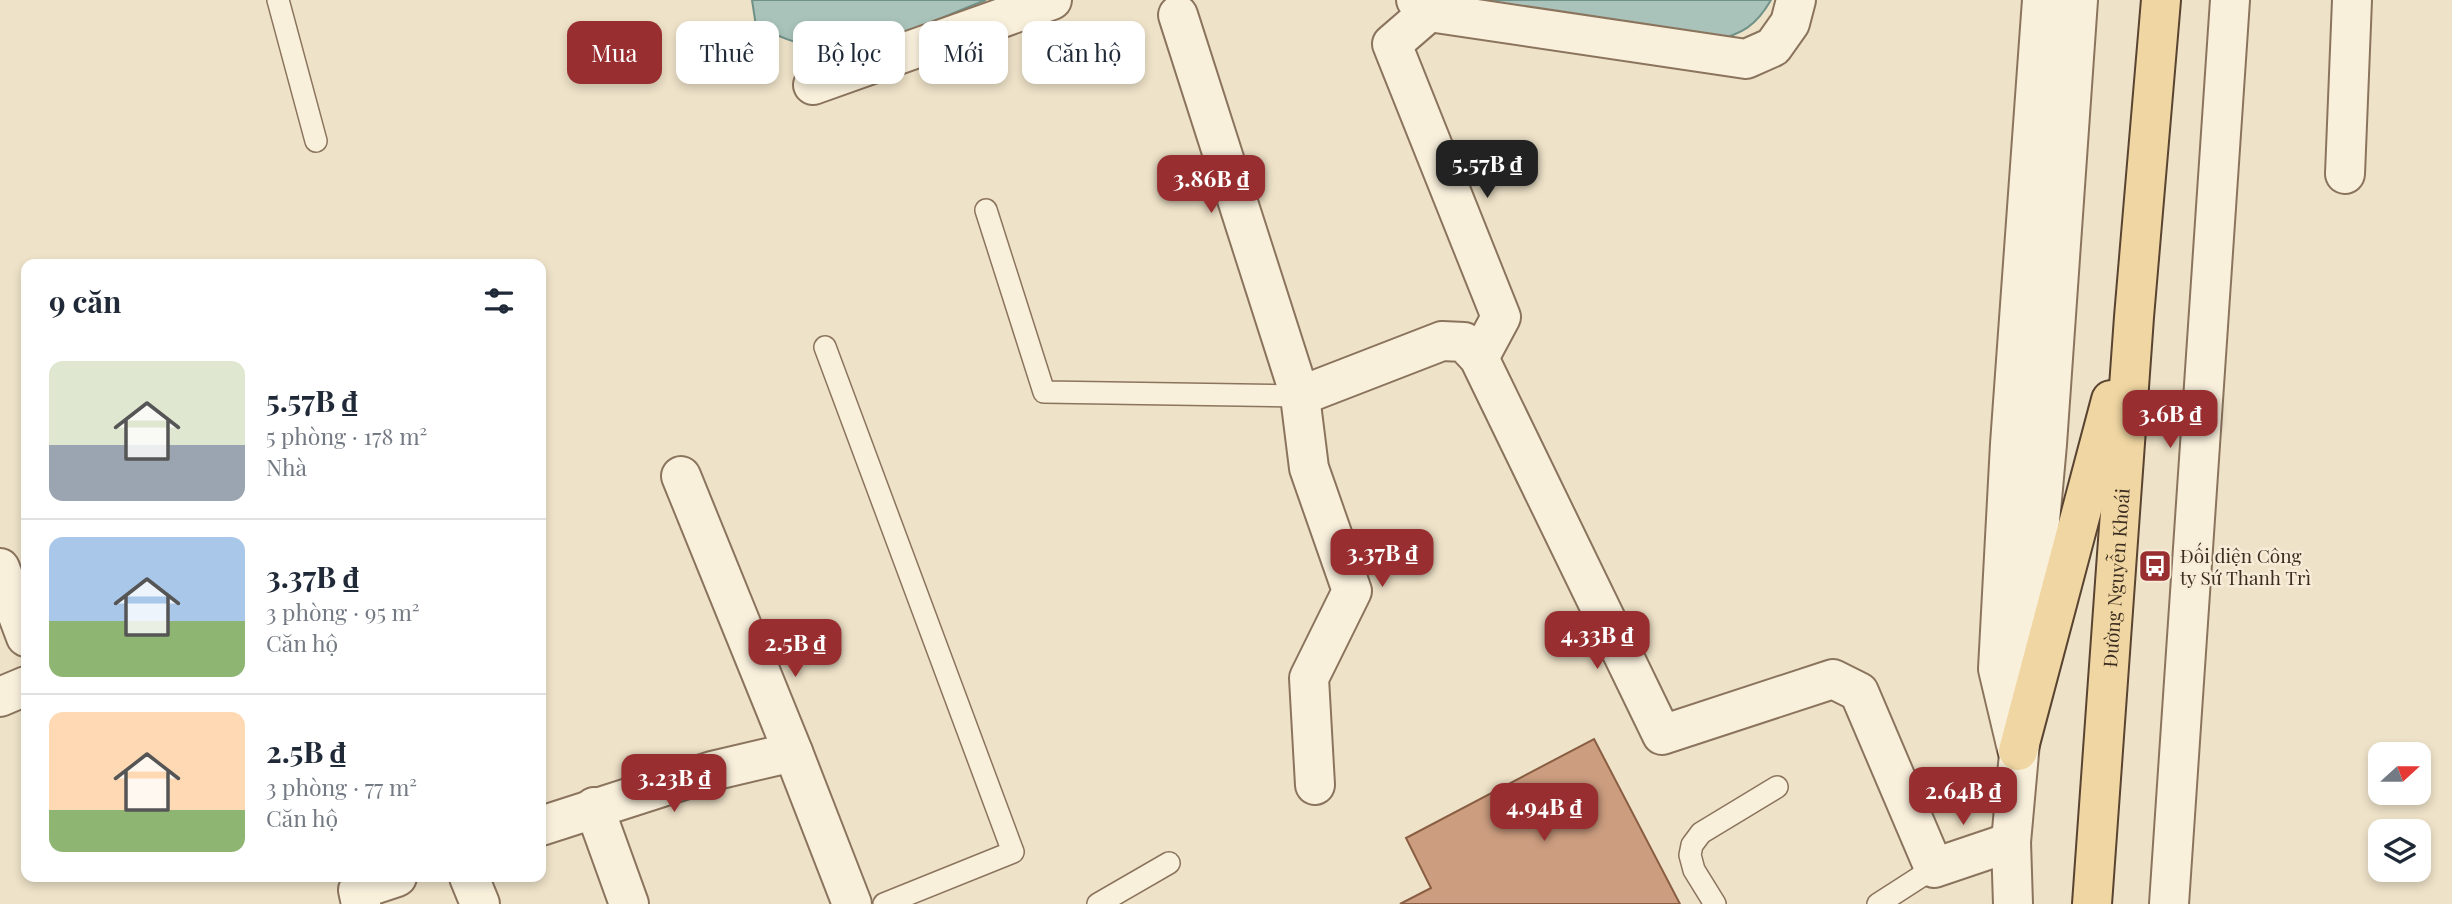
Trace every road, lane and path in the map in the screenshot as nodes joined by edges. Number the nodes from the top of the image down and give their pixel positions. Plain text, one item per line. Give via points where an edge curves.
1 (278, 0) edge
2 (1052, 0) edge
3 (1796, 0) edge
4 (2042, 0) edge
5 (2078, 0) edge
6 (2161, 0) edge
7 (2230, 0) edge
8 (2352, 0) edge
9 (1422, 6) edge
10 (1178, 15) dead end
11 (813, 85) dead end
12 (317, 141) dead end
13 (2345, 174) dead end
14 (986, 209) dead end
15 (2134, 317) junction
16 (825, 347) dead end
17 (1479, 358) junction
18 (1300, 396) junction
19 (681, 477) dead end
20 (0, 568) edge
21 (21, 624) edge
22 (21, 688) edge
23 (0, 697) edge
24 (2018, 751) junction
25 (793, 752) junction
26 (1315, 785) dead end
27 (1777, 787) dead end
28 (594, 807) junction
29 (546, 824) edge
30 (2011, 842) junction
31 (1169, 863) dead end
32 (1934, 869) junction
33 (382, 882) edge
34 (471, 882) edge
35 (362, 904) edge
36 (481, 904) edge
37 (629, 904) edge
38 (852, 904) edge
39 (884, 904) edge
40 (1098, 904) edge
41 (1715, 904) edge
42 (1878, 904) edge
43 (2013, 904) edge
44 (2092, 904) edge
45 (2169, 904) edge

1 - 12 lane
2 - 11 street
3 - 9 street via 1790,23 1773,47 1746,59
4 - 24 street via 1998,669
5 - 24 street
6 - 15 main road, Đường Nguyễn Khoái
7 - 45 street
8 - 13 street
9 - 17 street via 1392,44 1501,317
10 - 18 street
14 - 18 lane via 1044,392
15 - 24 main road
15 - 44 main road, Đường Nguyễn Khoái
16 - 39 lane via 1013,852
17 - 18 street via 1464,342 1442,341
17 - 32 street via 1662,736 1833,679 1859,692
18 - 26 street via 1309,467 1352,591 1310,678
19 - 25 street
20 - 21 street
22 - 23 street
24 - 30 street
25 - 28 street
25 - 38 street
27 - 41 lane via 1701,833 1692,845 1694,870
28 - 29 street
28 - 37 street
30 - 32 street
30 - 43 street
31 - 40 lane
32 - 42 lane
33 - 35 street via 358,890
34 - 36 street

